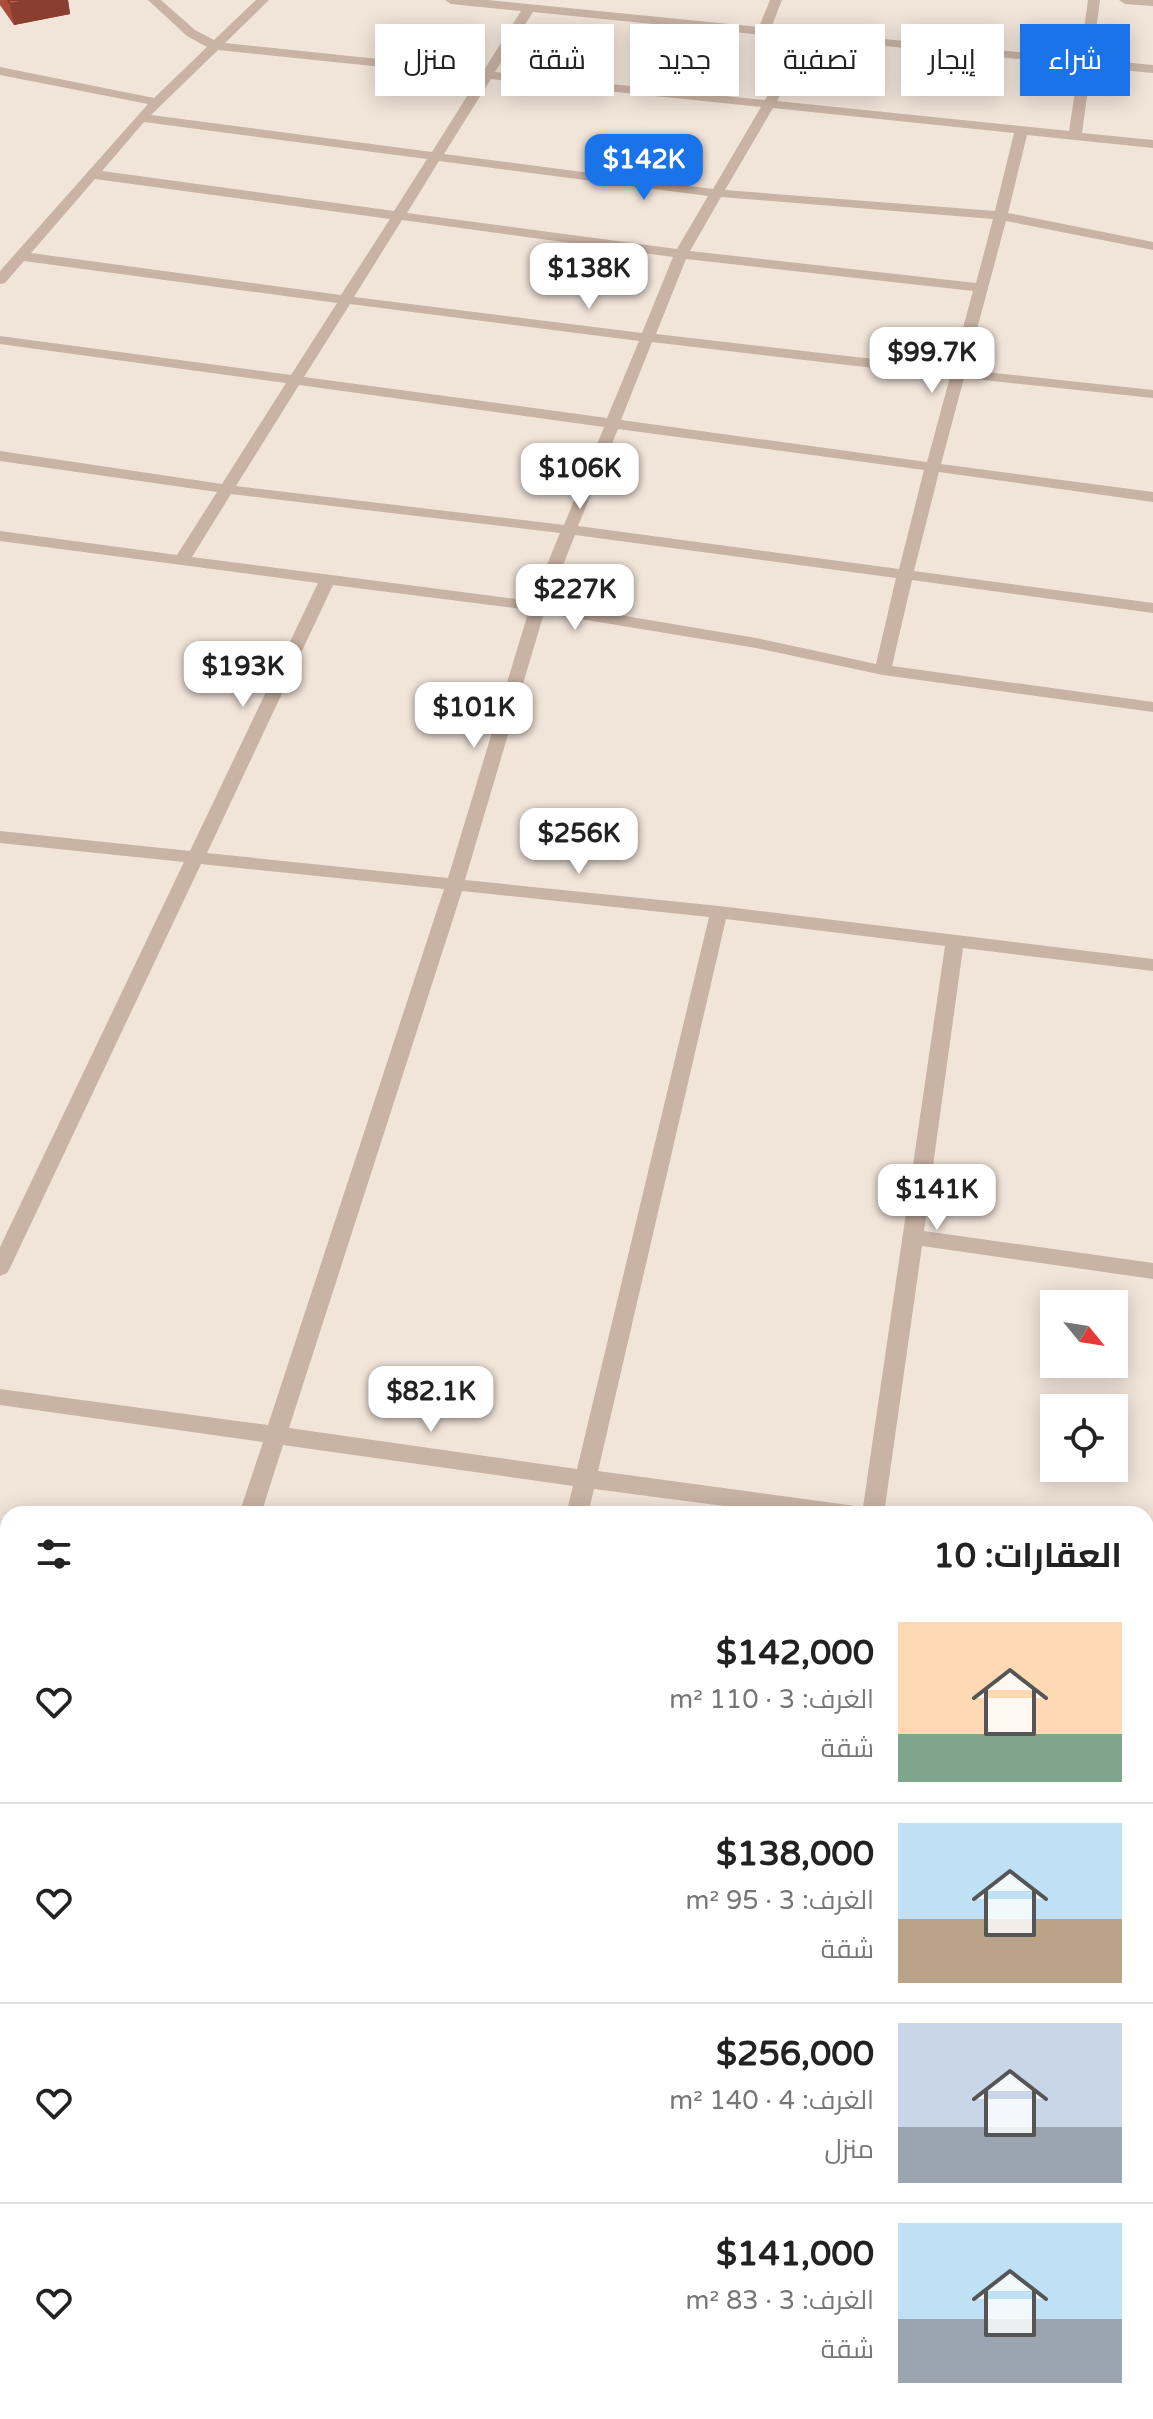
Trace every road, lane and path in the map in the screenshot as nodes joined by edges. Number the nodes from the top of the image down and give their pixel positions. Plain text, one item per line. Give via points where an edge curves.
1 (154, 0) edge
2 (263, 0) edge
3 (451, 0) edge
4 (776, 0) edge
5 (1094, 0) edge
6 (1125, 0) edge
7 (1153, 2) edge
8 (529, 8) junction
9 (766, 24) edge
10 (1091, 24) edge
11 (755, 30) edge
12 (885, 42) edge
13 (215, 46) junction
14 (1020, 56) edge
15 (1130, 67) edge
16 (1153, 69) edge
17 (0, 71) edge
18 (488, 74) junction
19 (775, 96) edge
20 (1080, 96) edge
21 (156, 102) junction
22 (769, 106) junction
23 (141, 118) junction
24 (1022, 129) junction
25 (1075, 135) junction
26 (1153, 144) edge
27 (437, 155) junction
28 (91, 174) junction
29 (715, 193) junction
30 (399, 215) junction
31 (1002, 216) junction
32 (1153, 246) edge
33 (681, 254) junction
34 (21, 256) junction
35 (0, 280) edge
36 (980, 288) junction
37 (345, 300) junction
38 (645, 337) junction
39 (0, 340) edge
40 (956, 374) junction
41 (295, 378) junction
42 (1153, 394) edge
43 (614, 423) junction
44 (0, 456) edge
45 (935, 466) junction
46 (225, 489) junction
47 (1153, 497) edge
48 (570, 530) junction
49 (0, 536) edge
50 (181, 561) junction
51 (904, 573) junction
52 (329, 577) junction
53 (538, 607) junction
54 (1153, 608) edge
55 (883, 670) junction
56 (1153, 707) edge
57 (0, 837) edge
58 (194, 858) junction
59 (455, 884) junction
60 (719, 912) junction
61 (955, 943) junction
62 (1153, 965) edge
63 (914, 1237) junction
64 (0, 1268) edge
65 (1153, 1271) edge
66 (0, 1397) edge
67 (277, 1434) junction
68 (583, 1481) junction
69 (253, 1506) edge
70 (578, 1506) edge
71 (790, 1506) edge
72 (874, 1506) edge

1 - 13 street via 191,33
2 - 13 street
3 - 8 street
4 - 9 street
5 - 10 street
6 - 7 street
8 - 11 street
8 - 18 street
12 - 14 street
13 - 18 street
13 - 21 street
15 - 16 street
17 - 21 street
18 - 22 street
18 - 27 street
19 - 22 street
20 - 25 street
21 - 23 street
22 - 24 street
22 - 29 street
23 - 27 street
23 - 28 street
24 - 25 street
24 - 31 street
25 - 26 street
27 - 29 street
27 - 30 street
28 - 30 street
28 - 34 street
29 - 31 street
29 - 33 street
30 - 33 street
30 - 37 street
31 - 32 street
31 - 36 street
33 - 36 street
33 - 38 street
34 - 35 street
34 - 37 street
36 - 40 street
37 - 38 street
37 - 41 street
38 - 40 street
38 - 43 street
39 - 41 street
40 - 42 street
40 - 45 street
41 - 43 street
41 - 46 street
43 - 45 street
43 - 48 street
44 - 46 street
45 - 47 street
45 - 51 street
46 - 48 street
46 - 50 street
48 - 51 street
48 - 53 street
49 - 50 street
50 - 52 street
51 - 54 street
51 - 55 street
52 - 53 street
52 - 58 street
53 - 55 street
53 - 59 street
55 - 56 street
57 - 58 street
58 - 59 street
58 - 64 street
59 - 60 street
59 - 67 street
60 - 61 street
60 - 68 street
61 - 62 street
61 - 63 street
63 - 65 street
63 - 72 street
66 - 67 street
67 - 68 street
67 - 69 street
68 - 70 street
68 - 71 street

